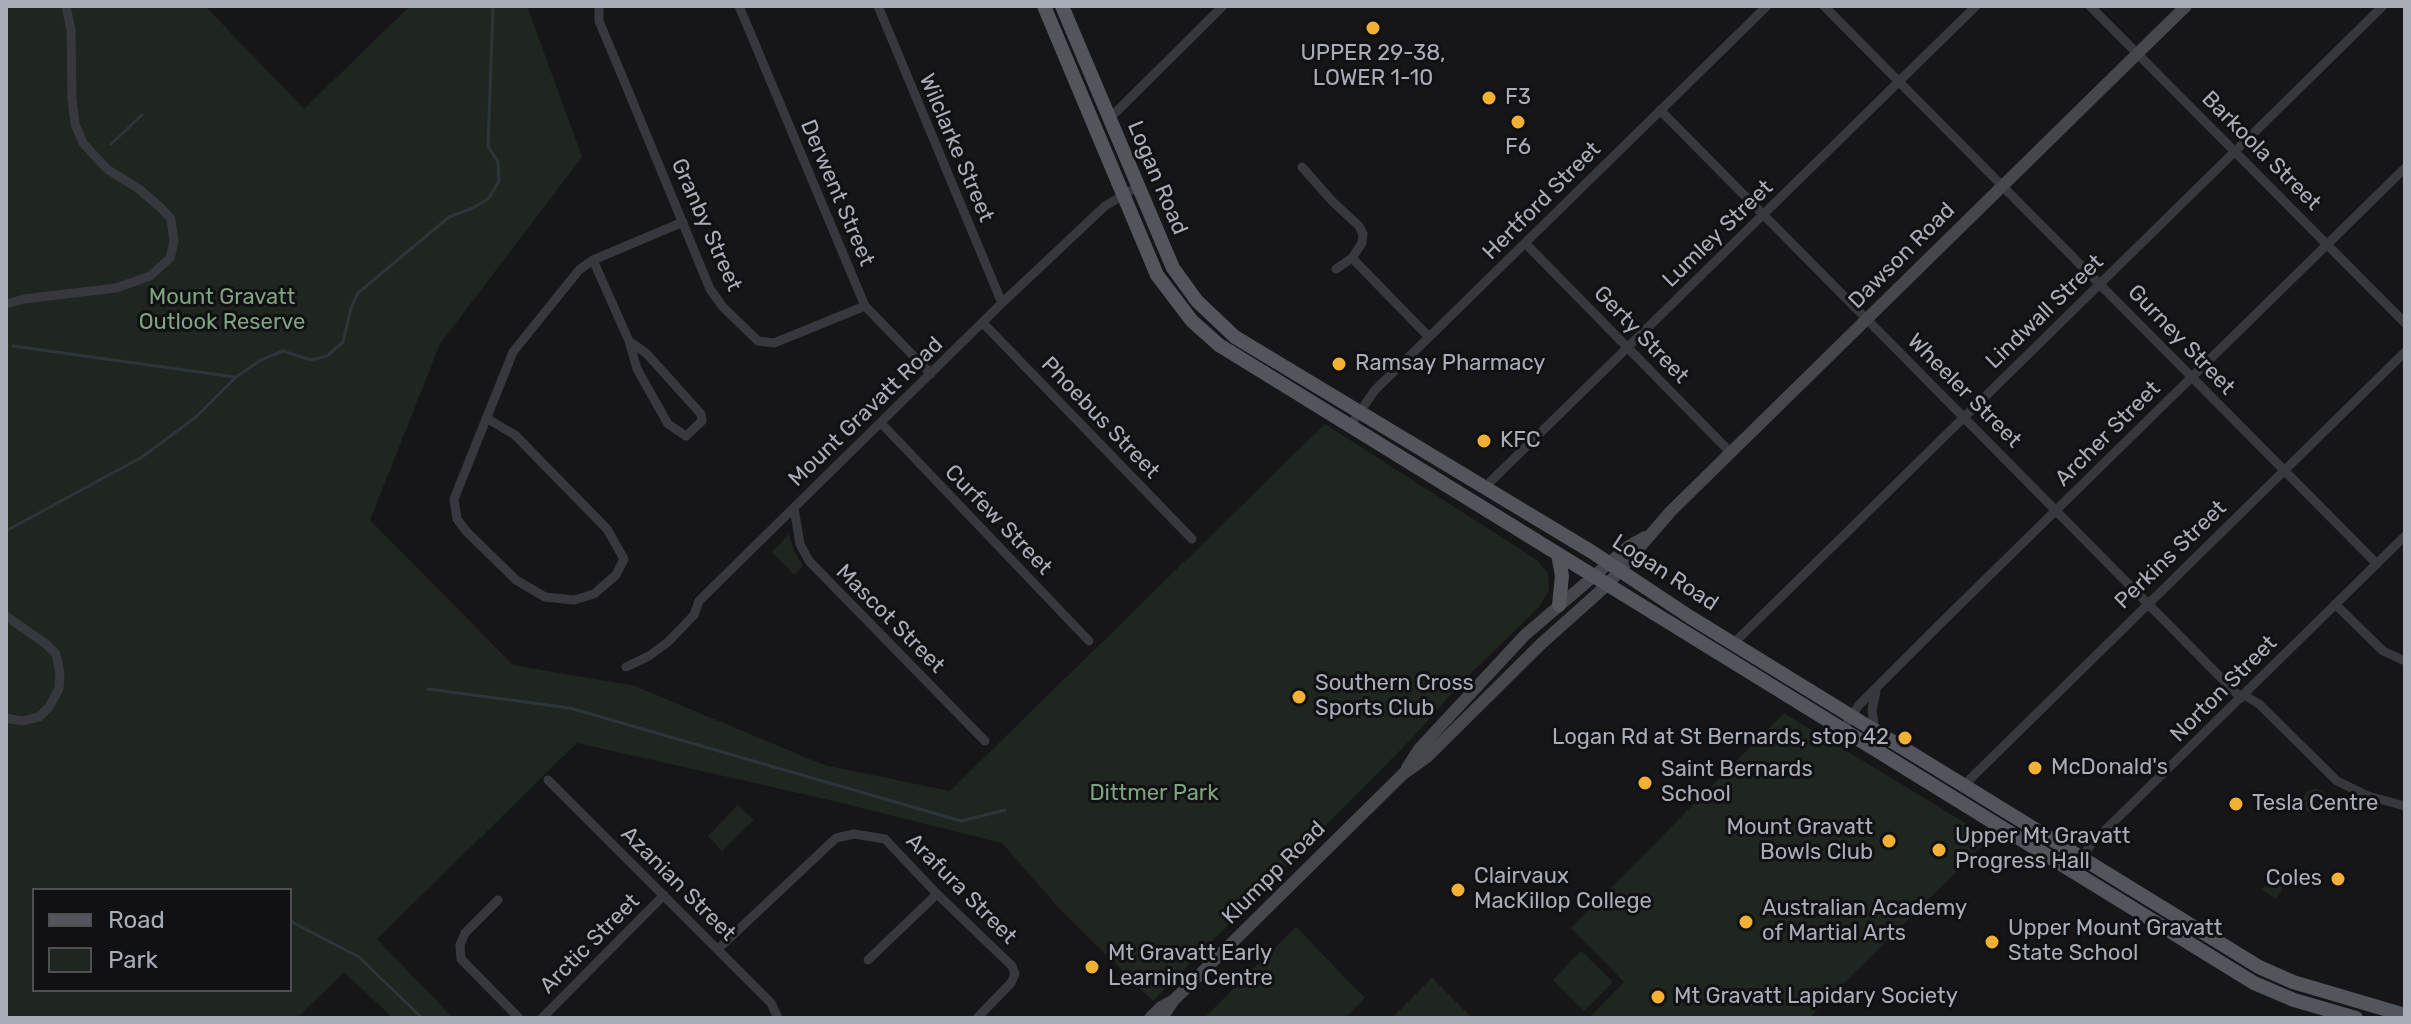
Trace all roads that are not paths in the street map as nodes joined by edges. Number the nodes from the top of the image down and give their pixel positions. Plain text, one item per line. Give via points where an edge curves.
1 (66, 6) edge
2 (599, 6) edge
3 (739, 6) edge
4 (878, 6) edge
5 (1044, 6) edge
6 (1062, 6) edge
7 (1223, 6) edge
8 (1767, 6) edge
9 (1824, 6) edge
10 (1976, 6) edge
11 (2090, 6) edge
12 (2186, 6) edge
13 (2383, 6) edge
14 (2137, 54) junction
15 (1899, 82) junction
16 (1660, 110) junction
17 (1109, 119) junction
18 (2235, 151) junction
19 (1302, 167) dead end
20 (2405, 168) edge
21 (2002, 186) junction
22 (1137, 187) junction
23 (1122, 195) junction
24 (1763, 215) junction
25 (683, 222) junction
26 (1525, 243) junction
27 (2327, 245) junction
28 (1352, 258) junction
29 (593, 260) junction
30 (1336, 269) dead end
31 (2100, 283) junction
32 (1002, 303) junction
33 (6, 304) edge
34 (865, 306) junction
35 (1867, 319) junction
36 (983, 323) junction
37 (2405, 323) edge
38 (1429, 337) junction
39 (629, 341) junction
40 (1628, 348) junction
41 (2405, 352) edge
42 (931, 374) junction
43 (2192, 377) junction
44 (1358, 412) junction
45 (1964, 416) junction
46 (488, 419) junction
47 (881, 423) junction
48 (1350, 426) junction
49 (1731, 453) junction
50 (2284, 471) junction
51 (1485, 487) junction
52 (794, 508) junction
53 (2056, 511) junction
54 (2405, 536) edge
55 (1192, 539) dead end
56 (1558, 554) junction
57 (2377, 564) junction
58 (1615, 568) junction
59 (1594, 577) junction
60 (1607, 585) junction
61 (2148, 603) junction
62 (2335, 604) junction
63 (1559, 605) junction
64 (6, 616) edge
65 (1089, 641) dead end
66 (1733, 644) junction
67 (2405, 661) edge
68 (626, 667) dead end
69 (1877, 688) junction
70 (2243, 697) junction
71 (1851, 716) junction
72 (6, 718) edge
73 (1842, 730) junction
74 (1875, 731) junction
75 (985, 741) dead end
76 (1403, 774) junction
77 (548, 780) dead end
78 (1964, 785) junction
79 (2405, 806) edge
80 (2082, 858) junction
81 (2073, 872) junction
82 (937, 894) junction
83 (664, 895) junction
84 (498, 900) dead end
85 (718, 949) junction
86 (868, 960) dead end
87 (1174, 1000) junction
88 (2405, 1015) edge
89 (519, 1018) edge
90 (542, 1018) edge
91 (778, 1018) edge
92 (977, 1018) edge
93 (1150, 1018) edge
94 (1162, 1018) edge
95 (2356, 1018) edge

1 - 33 street via 75,124 83,143 107,169 161,208 171,219 174,242 170,258 150,276 116,288
2 - 25 street, Granby Street via 599,21
3 - 34 street, Derwent Street
4 - 32 street, Wilclarke Street
5 - 23 main road, Logan Road
6 - 17 main road, Logan Road
7 - 17 street
8 - 16 street, Hertford Street
9 - 15 street, Gurney Street
10 - 15 street, Lumley Street
11 - 14 street, Barkoola Street
12 - 14 main road, Dawson Road
13 - 18 street, Lindwall Street
14 - 18 street, Barkoola Street
14 - 21 main road, Dawson Road
15 - 21 street, Gurney Street
15 - 24 street, Lumley Street
16 - 24 street, Wheeler Street
16 - 26 street, Hertford Street
17 - 22 main road, Logan Road
18 - 27 street, Barkoola Street
18 - 31 street, Lindwall Street
19 - 28 street via 1359,226 1362,243
20 - 27 street, Archer Street
21 - 31 street, Gurney Street
21 - 35 main road, Dawson Road
22 - 23 street, Mount Gravatt Road
22 - 44 main road, Logan Road via 1173,268 1209,314 1235,337
23 - 32 street, Mount Gravatt Road
23 - 48 main road, Logan Road via 1157,275 1192,321 1232,354
24 - 35 street, Wheeler Street
24 - 40 street, Lumley Street
25 - 29 street
25 - 34 street, Granby Street via 710,289 758,341 774,343
26 - 38 street, Hertford Street
26 - 40 street, Gerty Street
27 - 37 street, Barkoola Street
27 - 43 street, Archer Street
28 - 30 street
28 - 38 street
29 - 39 street
29 - 46 street via 579,270 513,352
31 - 43 street, Gurney Street
31 - 45 street, Lindwall Street
32 - 36 street, Mount Gravatt Road
34 - 42 street, Derwent Street
35 - 45 street, Wheeler Street
35 - 49 main road, Dawson Road
36 - 42 street, Mount Gravatt Road
36 - 55 street, Phoebus Street
38 - 44 street, Hertford Street
39 - 39 street via 701,414 702,421 686,436 668,424 637,369
40 - 49 street, Gerty Street
40 - 51 street, Lumley Street
41 - 50 street, Perkins Street
42 - 47 street, Mount Gravatt Road
43 - 50 street, Gurney Street
43 - 53 street, Archer Street
44 - 48 street, Hertford Street
44 - 51 main road, Logan Road
45 - 53 street, Wheeler Street
45 - 66 street, Lindwall Street
46 - 46 street via 454,499 457,519 516,580 545,597 574,600 594,594 616,575 624,559 607,529 515,435
47 - 52 street, Mount Gravatt Road
47 - 65 street, Curfew Street
48 - 56 main road, Logan Road
49 - 58 main road, Dawson Road via 1648,535 1629,546
50 - 57 street, Gurney Street
50 - 61 street, Perkins Street
51 - 58 main road, Logan Road
52 - 68 street, Mount Gravatt Road via 699,601 694,615 668,642
52 - 75 street, Mascot Street via 800,544 809,561
53 - 61 street, Wheeler Street
53 - 69 street, Archer Street
54 - 57 street, Norton Street
56 - 59 main road, Logan Road
56 - 63 main road
57 - 62 street, Norton Street
58 - 59 main road, Dawson Road
58 - 60 main road, Klumpp Road
58 - 66 main road, Logan Road
59 - 60 main road, Logan Road
59 - 63 main road, Klumpp Road
60 - 73 main road, Logan Road
60 - 76 main road, Klumpp Road
61 - 70 street, Wheeler Street
61 - 78 street, Perkins Street
62 - 67 street via 2383,651
62 - 70 street, Norton Street
63 - 76 main road, Klumpp Road via 1481,680
64 - 72 street via 56,654 60,673 59,689 39,717
66 - 71 main road, Logan Road
69 - 71 street, Archer Street
69 - 74 street
70 - 79 street, Wheeler Street via 2259,704 2337,781
70 - 80 street, Norton Street
71 - 73 street, Archer Street
71 - 74 main road, Logan Road
73 - 81 main road, Logan Road
74 - 78 main road, Logan Road
76 - 87 main road, Klumpp Road
77 - 83 street, Azanian Street
78 - 80 main road, Logan Road
80 - 81 street, Norton Street
80 - 88 main road, Logan Road via 2279,977
81 - 95 main road, Logan Road via 2267,990
82 - 85 street, Arafura Street via 885,839 854,834 836,838
82 - 86 street
82 - 92 street, Arafura Street via 1015,974
83 - 85 street, Azanian Street
83 - 90 street, Arctic Street
84 - 89 street via 465,933 461,959
85 - 91 street, Azanian Street via 771,1003
87 - 93 main road, Klumpp Road
87 - 94 main road, Klumpp Road

